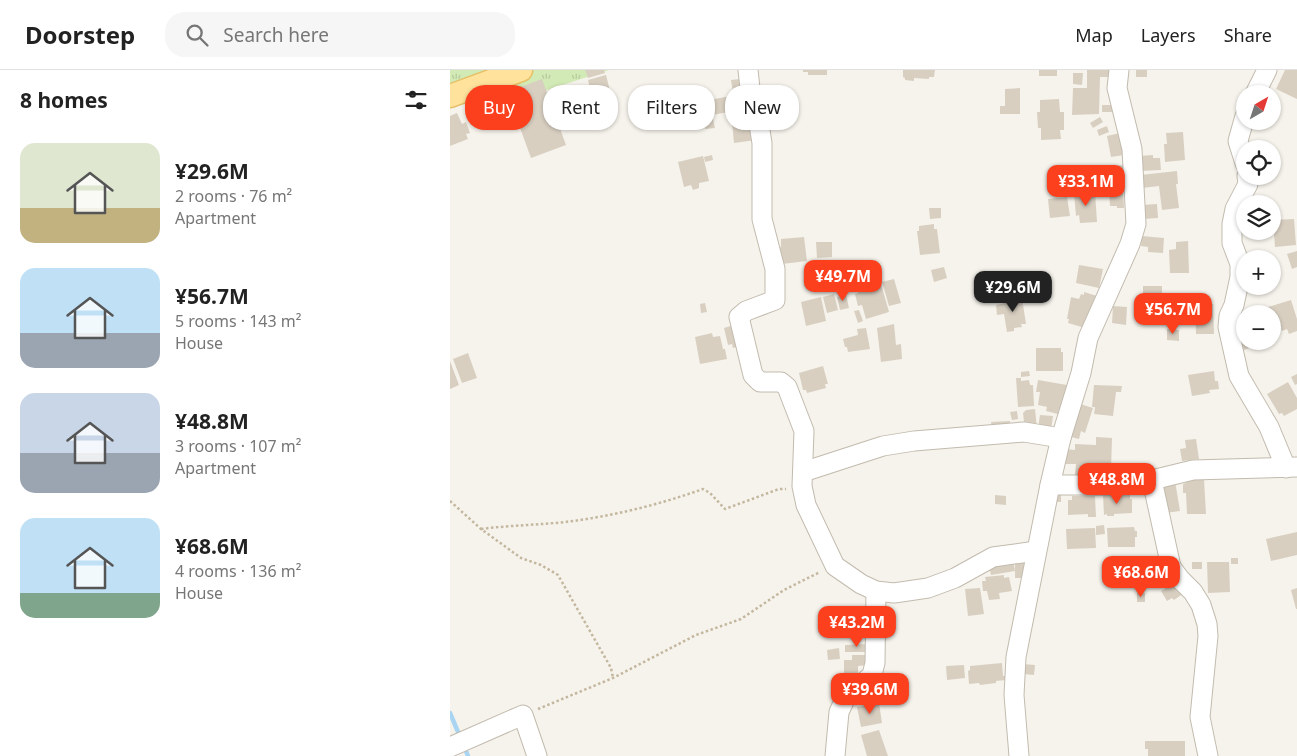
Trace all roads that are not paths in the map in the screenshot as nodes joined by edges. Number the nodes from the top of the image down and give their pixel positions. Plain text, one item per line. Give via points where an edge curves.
1 (521, 70) edge
2 (748, 70) edge
3 (1119, 70) edge
4 (1267, 70) edge
5 (1260, 85) edge
6 (450, 96) edge
7 (1247, 185) edge
8 (1061, 438) junction
9 (1291, 467) edge
10 (803, 479) junction
11 (1152, 480) junction
12 (1050, 484) junction
13 (1036, 551) junction
14 (876, 591) junction
15 (450, 746) edge
16 (537, 756) edge
17 (835, 756) edge
18 (1019, 756) edge
19 (1208, 756) edge

1 - 6 main road
2 - 10 street via 762,143 762,219 775,269 775,300 739,317 753,375 760,382 781,382 787,387 804,431
3 - 8 street via 1117,88 1132,149 1136,224 1088,338 1081,374
4 - 5 street
7 - 9 street via 1235,209 1232,224 1232,243 1240,264 1240,277 1228,326 1239,376
8 - 10 street via 1024,432 914,440 883,446
8 - 12 street
9 - 11 street via 1193,470
10 - 14 street via 806,505 836,566
11 - 12 street via 1118,485
11 - 19 street via 1171,567 1201,604 1206,624 1208,636 1200,717
12 - 13 street
13 - 14 street via 993,557 955,578 928,588 894,593
13 - 18 street via 1016,657 1014,694
14 - 17 street via 875,663 872,675 848,695 839,712
15 - 16 street via 515,718

